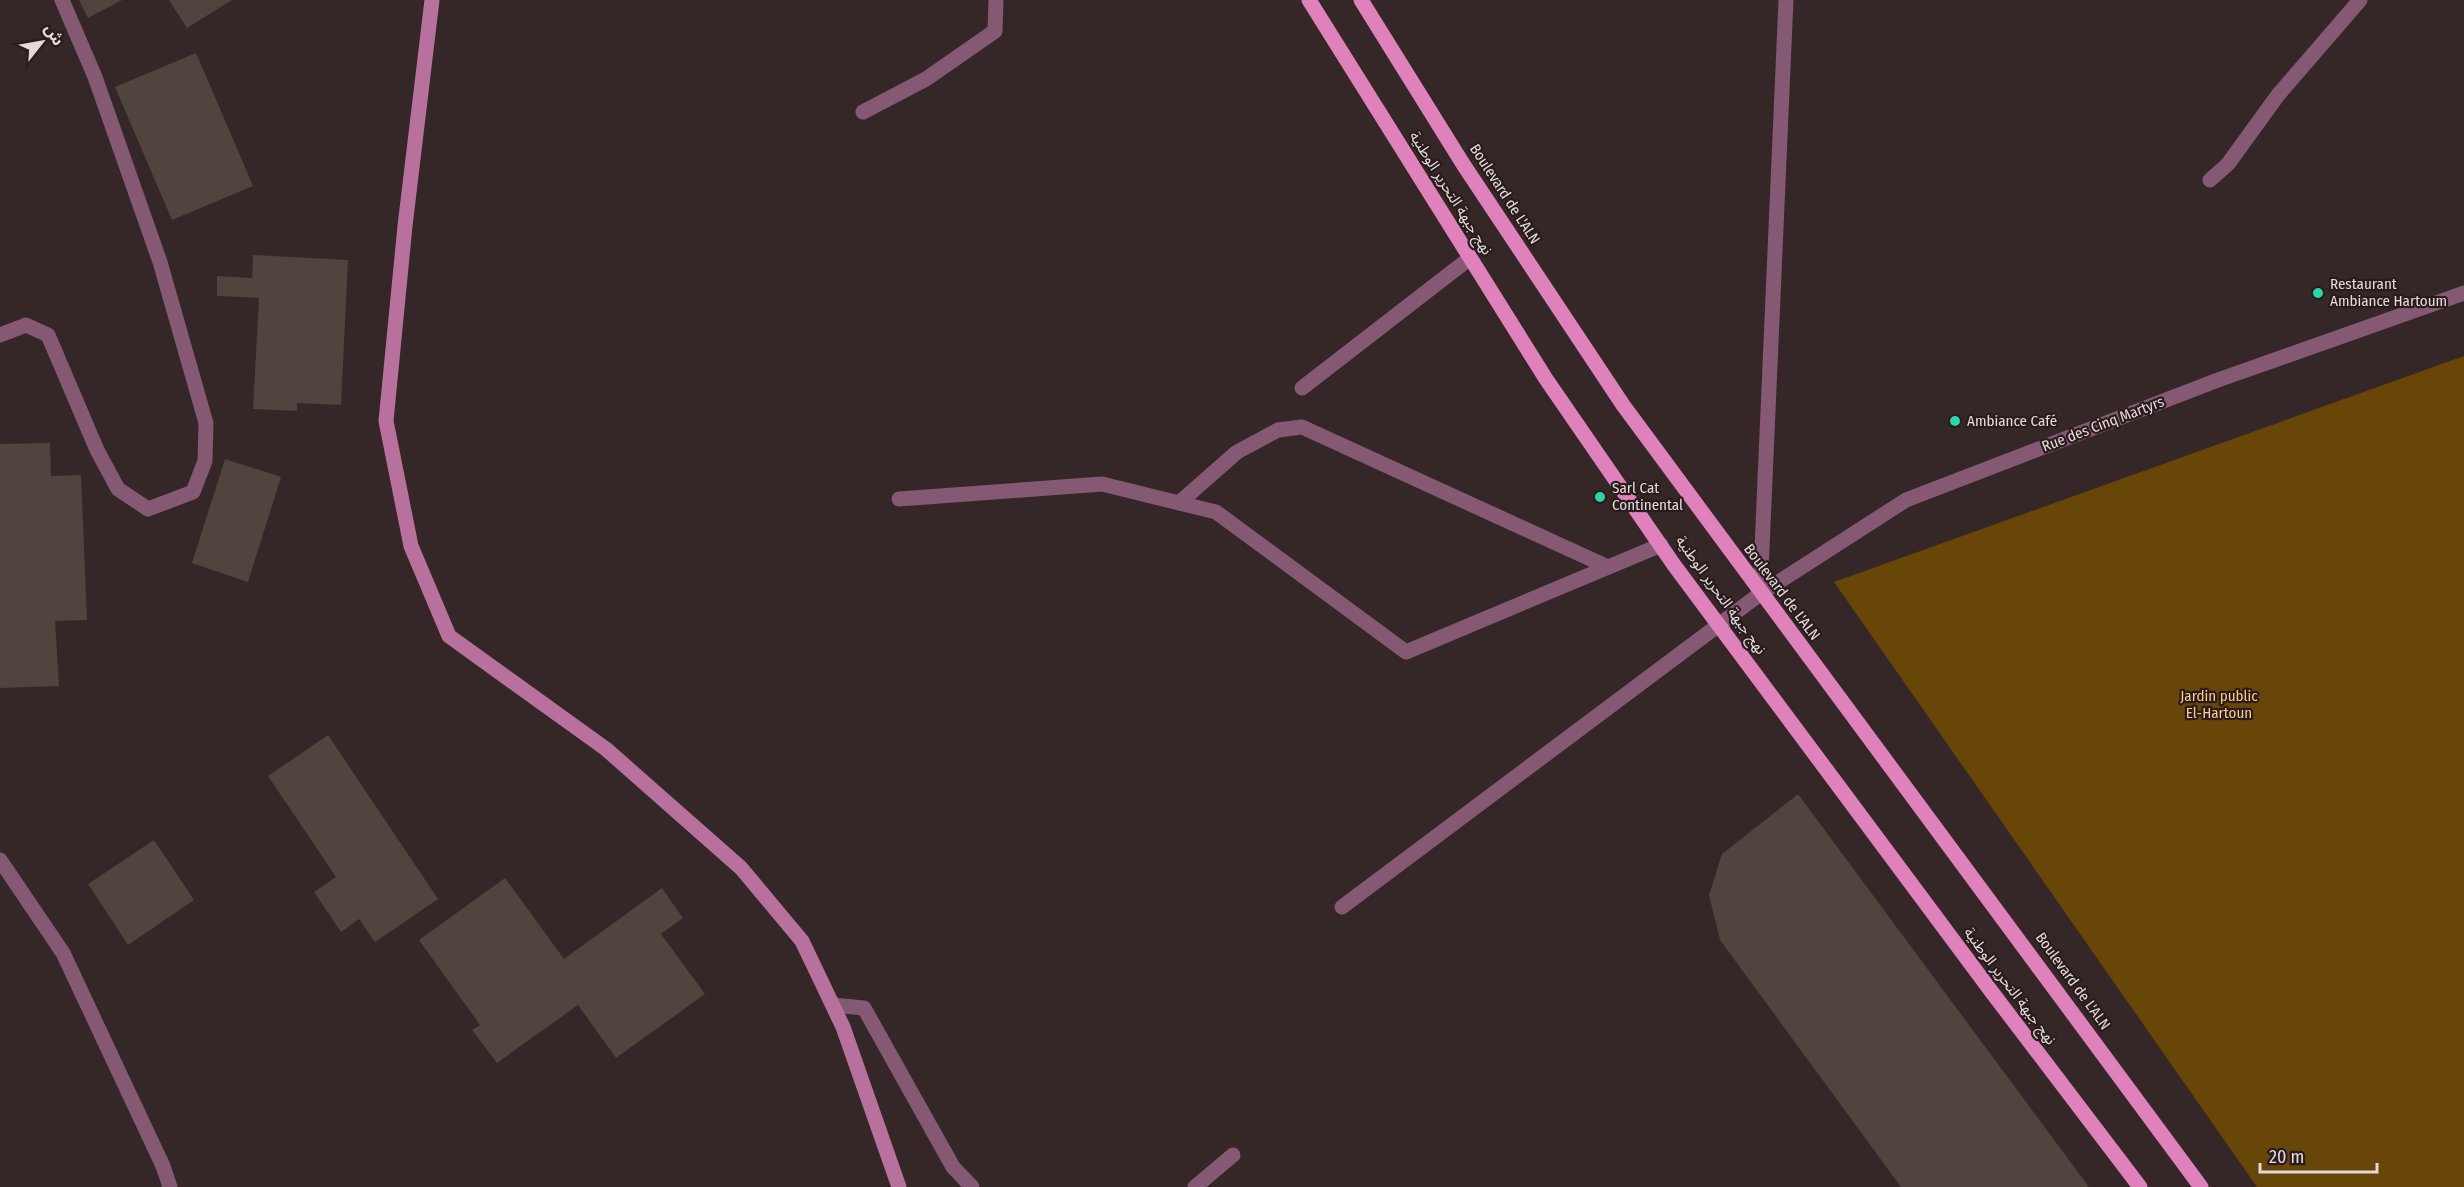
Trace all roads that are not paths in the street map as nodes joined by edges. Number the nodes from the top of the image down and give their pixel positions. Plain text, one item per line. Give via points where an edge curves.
1 (62, 0) edge
2 (432, 0) edge
3 (996, 0) edge
4 (1309, 0) edge
5 (1361, 0) edge
6 (1786, 0) edge
7 (2360, 0) edge
8 (863, 112) dead end
9 (2210, 180) dead end
10 (1470, 258) junction
11 (2464, 293) edge
12 (0, 335) edge
13 (1302, 388) dead end
14 (899, 499) dead end
15 (1179, 503) junction
16 (1661, 545) junction
17 (1608, 567) junction
18 (1760, 594) junction
19 (1720, 625) junction
20 (0, 860) edge
21 (1342, 907) dead end
22 (832, 1005) junction
23 (1233, 1155) dead end
24 (170, 1187) edge
25 (899, 1187) edge
26 (972, 1187) edge
27 (1195, 1187) edge
28 (2140, 1187) edge
29 (2201, 1187) edge

1 - 12 street via 95,77 160,262 206,423 205,461 193,492 148,509 118,489 48,335 26,325
2 - 22 main road via 386,421 411,546 449,636 606,749 741,868 802,941
3 - 8 street via 995,31 926,79
4 - 10 main road, نهج جبهة التحرير الوطنية
5 - 18 main road, Boulevard de L'ALN via 1463,164 1623,405
6 - 18 street
7 - 9 street via 2278,95 2228,164
10 - 13 street
10 - 16 main road, نهج جبهة التحرير الوطنية via 1546,379
11 - 18 street, Rue des Cinq Martyrs via 2218,380 1906,500
14 - 15 street via 1102,484
15 - 17 street via 1237,452 1278,430 1302,428
15 - 17 street via 1216,512 1406,652
16 - 17 street
16 - 19 main road, نهج جبهة التحرير الوطنية
18 - 19 street, Rue des Cinq Martyrs
18 - 29 main road, Boulevard de L'ALN
19 - 21 street, Rue des Cinq Martyrs
19 - 28 main road, نهج جبهة التحرير الوطنية
20 - 24 street via 63,953 164,1166
22 - 25 main road
22 - 26 street via 864,1008 953,1167
23 - 27 street

